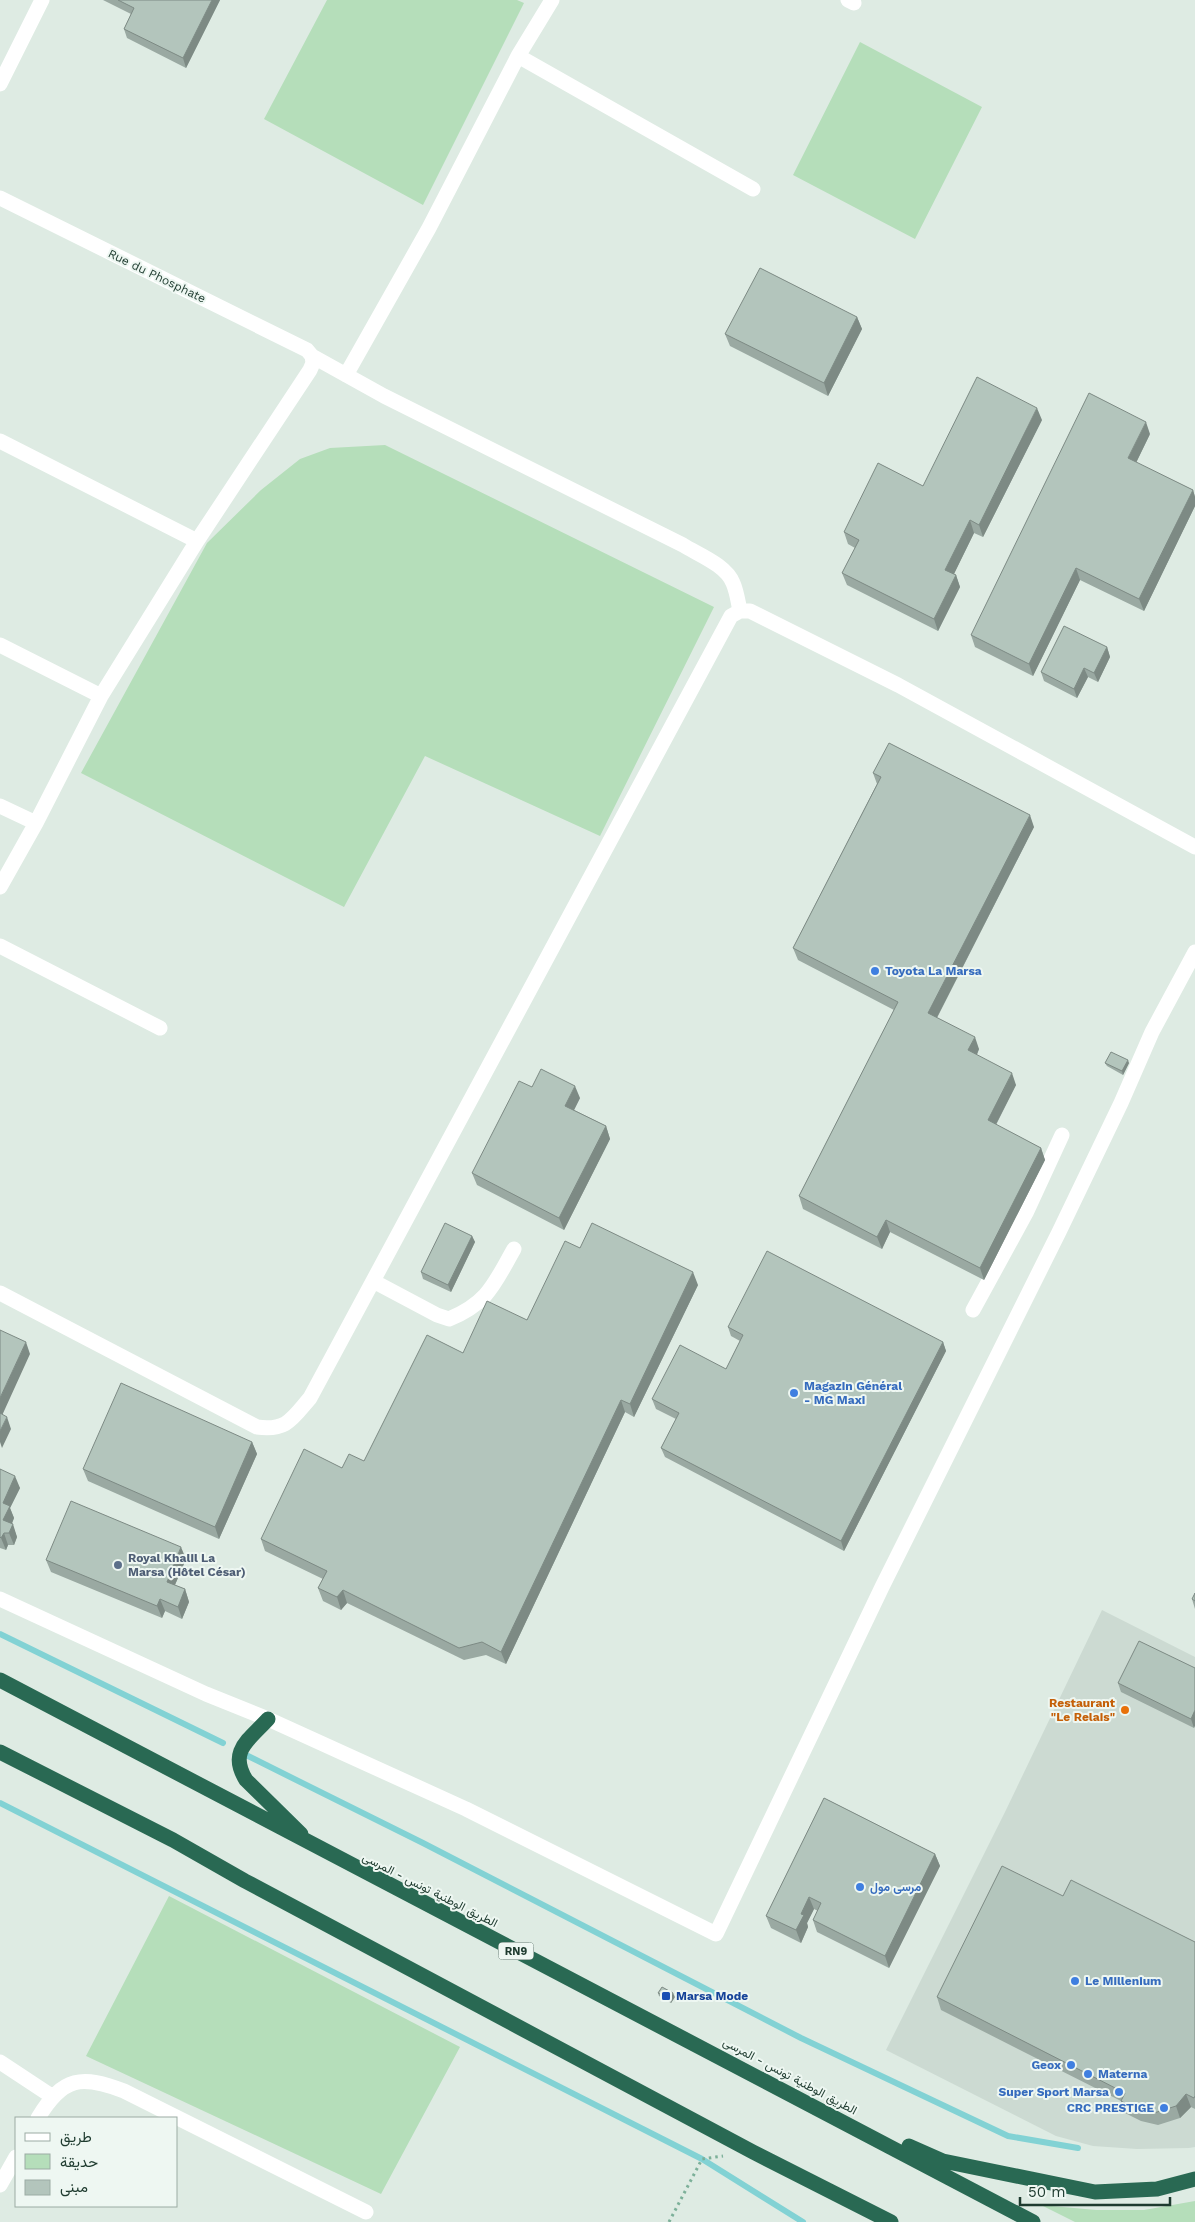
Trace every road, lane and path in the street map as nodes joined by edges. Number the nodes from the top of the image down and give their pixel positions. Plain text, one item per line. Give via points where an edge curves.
1 (42, 0) edge
2 (552, 0) edge
3 (518, 56) junction
4 (0, 84) edge
5 (753, 189) dead end
6 (0, 198) edge
7 (312, 356) junction
8 (346, 375) junction
9 (0, 441) edge
10 (197, 541) junction
11 (740, 610) junction
12 (0, 644) edge
13 (101, 696) junction
14 (0, 806) edge
15 (36, 823) junction
16 (1195, 847) edge
17 (0, 887) edge
18 (0, 946) edge
19 (1195, 952) edge
20 (160, 1028) dead end
21 (1062, 1135) dead end
22 (514, 1249) dead end
23 (373, 1281) junction
24 (0, 1293) edge
25 (973, 1310) dead end
26 (0, 1599) edge
27 (0, 1680) edge
28 (268, 1719) junction
29 (0, 1752) edge
30 (312, 1846) junction
31 (0, 2062) edge
32 (792, 2094) junction
33 (53, 2097) junction
34 (39, 2117) edge
35 (174, 2117) edge
36 (178, 2119) edge
37 (753, 2152) junction
38 (15, 2159) edge
39 (797, 2175) junction
40 (1195, 2179) edge
41 (0, 2185) edge
42 (366, 2212) dead end
43 (669, 2222) edge
44 (870, 2222) edge
45 (891, 2222) edge
46 (1034, 2222) edge

1 - 4 street
2 - 3 street
3 - 5 street
3 - 8 street via 429,228
6 - 7 street, Rue du Phosphate via 307,350
7 - 8 street, Rue du Phosphate
7 - 10 street via 310,370
8 - 11 street, Rue du Phosphate via 720,567 733,582
9 - 10 street
10 - 13 street
11 - 16 street via 750,611 898,684
11 - 23 street via 732,616
12 - 13 street
13 - 15 street
14 - 15 street
15 - 17 street
18 - 20 street
19 - 28 street via 1152,1032 1059,1232 874,1604 716,1934 466,1810
21 - 25 street via 1026,1213
22 - 23 street via 489,1293 464,1313 449,1319
23 - 24 street via 310,1398 289,1422 273,1429 257,1427
26 - 28 street via 206,1694
27 - 30 highway, الطريق الوطنية تونس - المرسى / RN9
28 - 30 highway via 239,1753 240,1770 246,1780
29 - 37 highway via 173,1840
30 - 32 highway, الطريق الوطنية تونس - المرسى / RN9
31 - 33 street
32 - 40 highway via 943,2161 1095,2192 1157,2189
32 - 46 highway, الطريق الوطنية تونس - المرسى / RN9
33 - 34 street
33 - 35 street via 70,2084 84,2080 101,2083
36 - 42 street
37 - 39 highway
37 - 43 path via 702,2159
38 - 41 street
39 - 44 highway
39 - 45 highway

